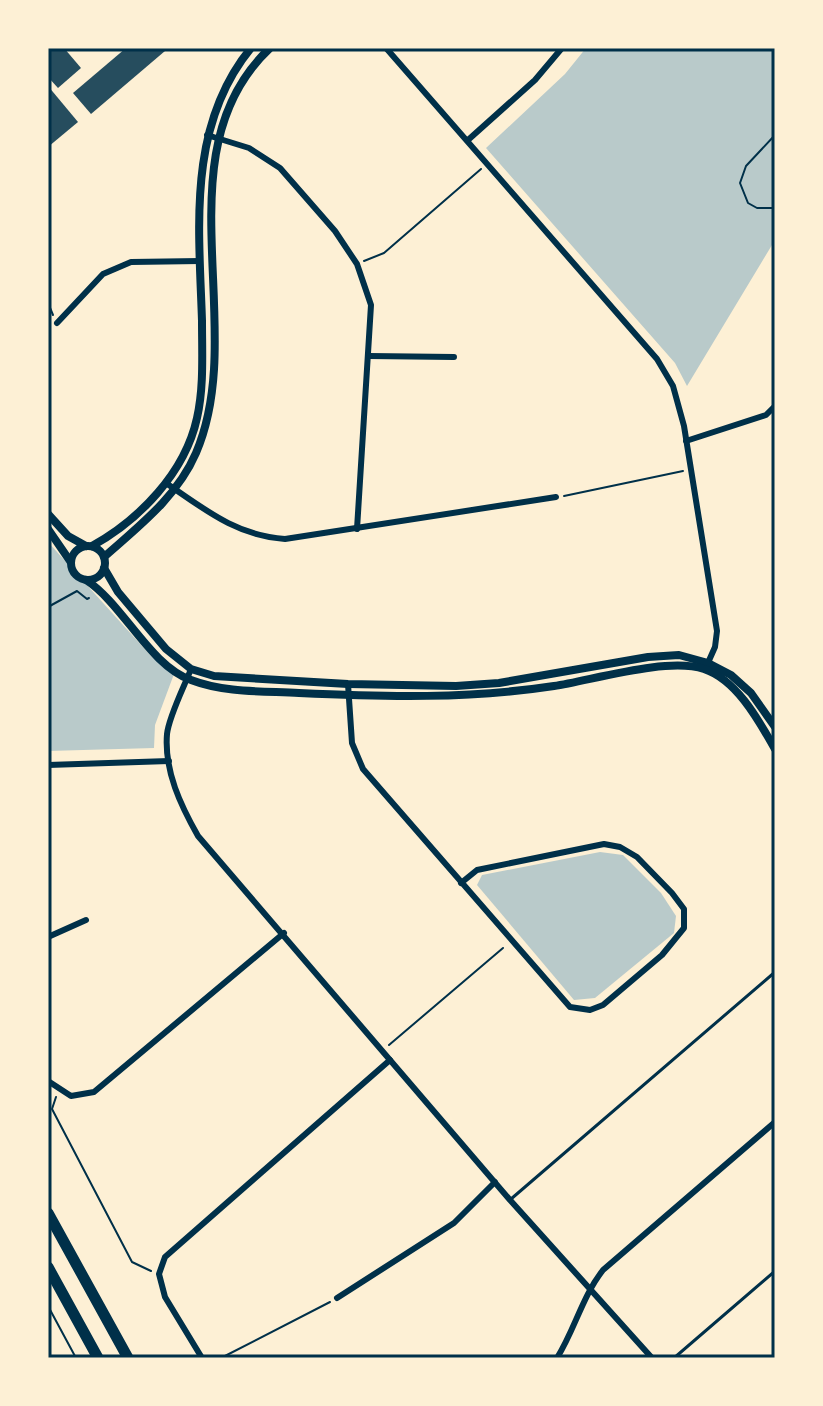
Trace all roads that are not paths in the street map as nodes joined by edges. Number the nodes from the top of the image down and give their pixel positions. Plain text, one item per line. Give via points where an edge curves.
1 (251, 48) edge
2 (270, 48) edge
3 (386, 48) edge
4 (562, 48) edge
5 (207, 135) junction
6 (219, 138) junction
7 (468, 140) junction
8 (200, 261) junction
9 (57, 323) dead end
10 (369, 356) junction
11 (454, 357) dead end
12 (775, 406) edge
13 (686, 441) junction
14 (166, 483) junction
15 (176, 490) junction
16 (556, 497) road end
17 (48, 514) edge
18 (48, 529) edge
19 (357, 529) junction
20 (89, 546) junction
21 (104, 557) junction
22 (70, 562) junction
23 (104, 568) junction
24 (86, 580) junction
25 (706, 666) junction
26 (191, 669) junction
27 (187, 679) junction
28 (348, 684) junction
29 (348, 695) junction
30 (775, 727) edge
31 (775, 749) edge
32 (169, 761) junction
33 (48, 765) edge
34 (461, 883) junction
35 (86, 920) dead end
36 (284, 933) junction
37 (48, 937) edge
38 (775, 972) edge
39 (390, 1060) junction
40 (48, 1081) edge
41 (775, 1122) edge
42 (495, 1182) junction
43 (510, 1200) junction
44 (48, 1213) edge
45 (48, 1267) edge
46 (775, 1271) edge
47 (588, 1289) junction
48 (337, 1298) road end
49 (98, 1358) edge
50 (128, 1358) edge
51 (202, 1358) edge
52 (557, 1358) edge
53 (652, 1358) edge
54 (674, 1358) edge

1 - 5 street via 232,73
2 - 6 street via 249,71
3 - 7 street
4 - 7 street
5 - 6 street
5 - 8 street via 200,179
6 - 10 street via 280,168 335,231 357,264 371,305
6 - 15 street via 213,187 213,385 196,455
7 - 13 street via 657,359 673,386
8 - 9 street via 131,262 103,274
8 - 14 street via 203,357 197,420
10 - 11 street
10 - 19 street
12 - 13 street via 766,415
13 - 25 street via 717,631
14 - 15 street
14 - 20 street via 126,523
15 - 19 street via 227,524 263,538
15 - 21 street
16 - 19 street
17 - 20 street via 68,536
18 - 22 street
20 - 21 street
20 - 22 street via 75,551
21 - 23 street
22 - 24 street via 73,572
23 - 24 street
23 - 26 street via 166,649
24 - 27 street via 149,648
25 - 28 street via 679,655 499,683
25 - 29 street via 655,668 496,694
25 - 30 street via 731,675
25 - 31 street via 753,710
26 - 27 street
26 - 28 street via 233,678
27 - 29 street via 217,688
27 - 32 street via 167,733
28 - 29 street
29 - 34 street via 352,743 363,769
32 - 33 street
32 - 36 street via 179,803 198,836
34 - 34 street via 477,870 604,844 620,847 637,857 684,909 684,928 662,955 603,1005 590,1010 570,1007
35 - 37 street
36 - 39 street
36 - 40 street via 94,1092 71,1096
38 - 43 lane
39 - 42 street
39 - 51 street via 165,1257 159,1274 165,1297
41 - 47 street via 603,1270
42 - 43 street
42 - 48 street via 454,1223
43 - 47 street
44 - 50 highway
45 - 49 highway
46 - 54 lane
47 - 52 street
47 - 53 street

